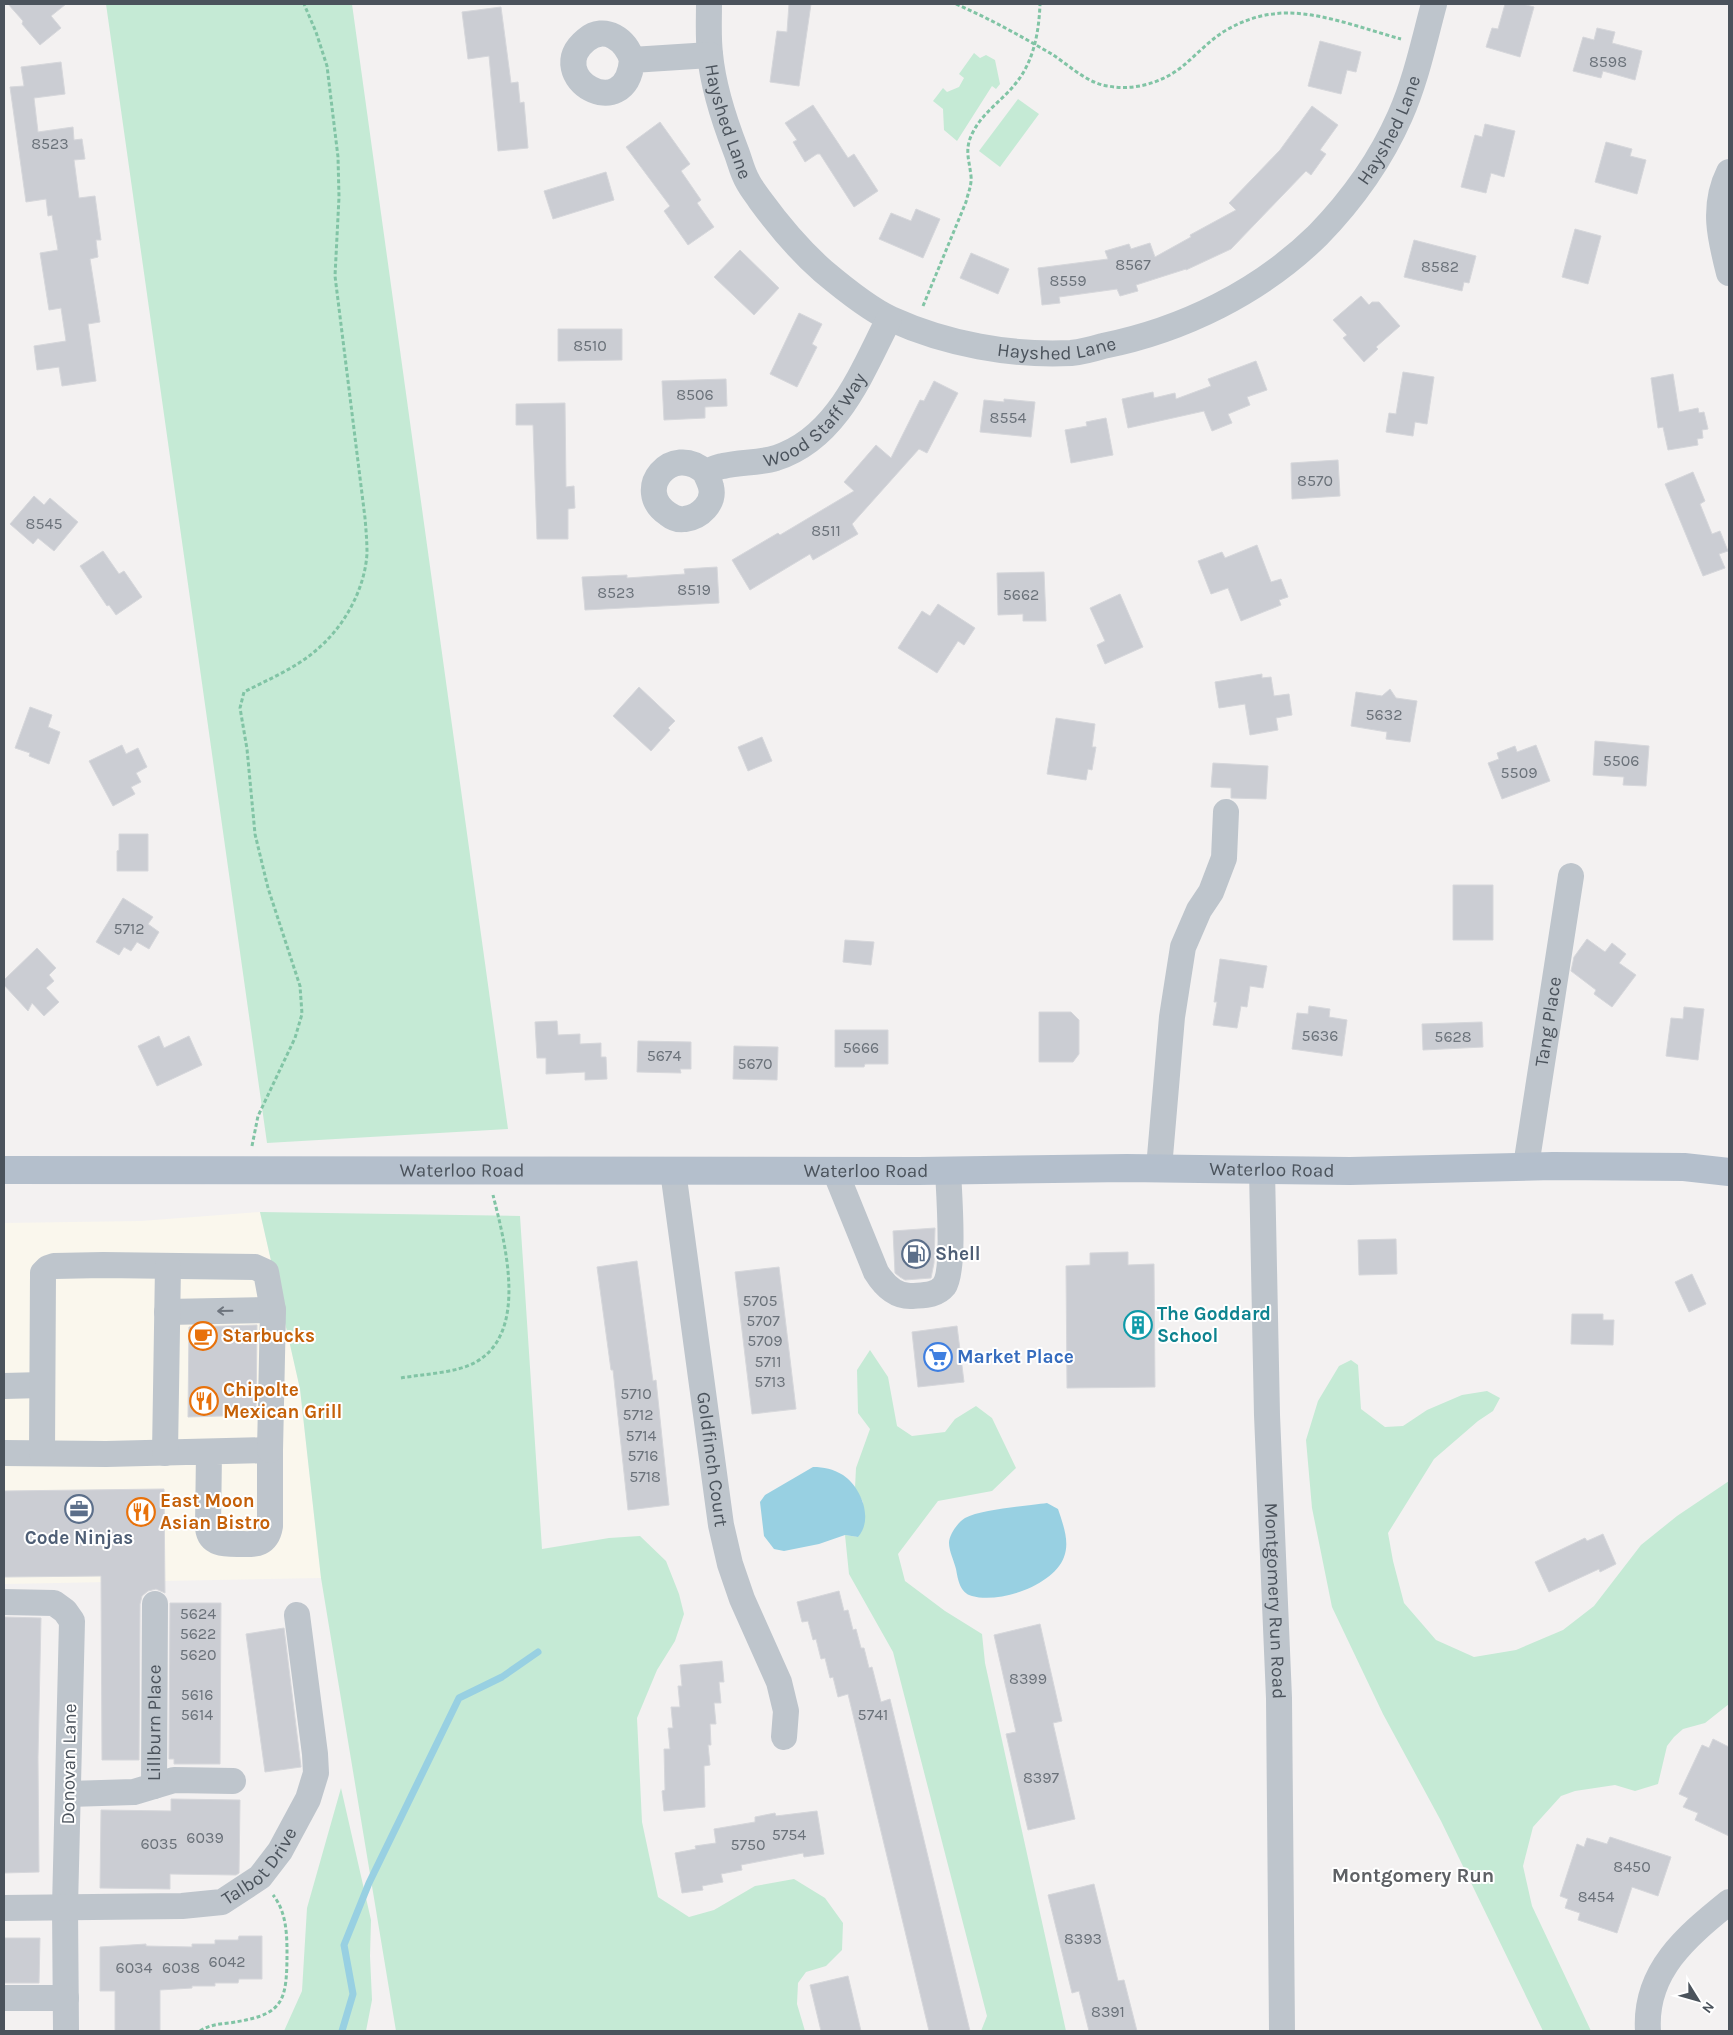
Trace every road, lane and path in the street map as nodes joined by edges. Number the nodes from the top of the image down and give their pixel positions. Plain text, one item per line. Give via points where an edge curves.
1 (304, 4) edge
2 (708, 4) edge
3 (956, 4) edge
4 (1040, 4) edge
5 (1434, 4) edge
6 (1035, 44) junction
7 (1423, 46) junction
8 (710, 55) junction
9 (632, 60) dead end
10 (1729, 172) edge
11 (1729, 273) edge
12 (889, 319) junction
13 (914, 328) junction
14 (705, 472) dead end
15 (1226, 812) dead end
16 (1571, 876) dead end
17 (1526, 1166) junction
18 (1159, 1168) junction
19 (4, 1170) edge
20 (487, 1170) junction
21 (948, 1170) junction
22 (1262, 1170) junction
23 (252, 1171) junction
24 (673, 1171) junction
25 (835, 1171) junction
26 (1729, 1172) edge
27 (168, 1266) junction
28 (273, 1310) junction
29 (167, 1312) junction
30 (401, 1378) dead end
31 (42, 1385) junction
32 (4, 1386) edge
33 (270, 1450) junction
34 (4, 1452) edge
35 (209, 1452) junction
36 (42, 1453) junction
37 (165, 1453) junction
38 (4, 1602) edge
39 (156, 1604) dead end
40 (298, 1615) dead end
41 (784, 1737) dead end
42 (232, 1781) dead end
43 (154, 1786) junction
44 (69, 1794) junction
45 (260, 1877) junction
46 (1729, 1902) edge
47 (65, 1907) junction
48 (4, 1908) edge
49 (4, 1998) edge
50 (66, 1998) junction
51 (66, 2031) edge
52 (200, 2031) edge
53 (1282, 2031) edge
54 (1648, 2031) edge

1 - 23 path via 327,66 338,157 335,276 367,554 353,607 336,629 315,652 244,692 240,708 255,834 268,888 300,986 302,1014 295,1038 258,1116 252,1145
2 - 8 street, Hayshed Lane
3 - 6 path
4 - 6 path
5 - 7 street, Hayshed Lane
6 - 7 path via 1086,78 1107,86 1129,88 1154,83 1182,67 1223,33 1245,20 1273,14 1302,12
6 - 13 path via 1017,82 973,131 968,145 971,185 966,202
7 - 13 street, Hayshed Lane via 1400,115 1379,156 1350,198 1280,269 1246,291 1165,331 1073,352 1024,352 974,345
8 - 9 street
8 - 12 street, Hayshed Lane via 727,126 748,182 803,254 842,287
10 - 11 street via 1719,208 1720,234
12 - 13 street, Hayshed Lane
12 - 14 street, Wood Staff Way via 842,407 814,438 778,457
15 - 18 street via 1224,858 1183,947 1172,1017
16 - 17 street, Tang Place
17 - 22 main road, Waterloo Road
17 - 26 main road, Waterloo Road via 1684,1167
18 - 21 main road, Waterloo Road
18 - 22 main road, Waterloo Road
19 - 23 main road, Waterloo Road
20 - 23 main road, Waterloo Road
20 - 24 main road, Waterloo Road
20 - 30 path via 509,1280 503,1332 490,1352 475,1362 446,1371
21 - 25 main road, Waterloo Road
21 - 25 street via 950,1255 944,1286 932,1295 905,1297 883,1284 876,1272
22 - 53 street, Montgomery Run Road via 1267,1415 1279,1698
24 - 25 main road, Waterloo Road
24 - 41 street, Goldfinch Court via 721,1525 742,1599 779,1682 786,1710
27 - 28 street via 255,1267 263,1270
27 - 29 street
27 - 31 street via 54,1266 45,1270 42,1280
28 -> 29 street
28 - 33 street
29 - 37 street
31 - 32 street
31 - 36 street
33 - 35 street
33 - 35 street via 269,1530 261,1542 252,1544 224,1544 210,1535
34 - 36 street
35 - 37 street
36 - 37 street
38 - 44 street, Donovan Lane via 54,1604 72,1621
39 - 43 street, Lillburn Place
40 - 45 street, Talbot Drive via 316,1773 308,1799 292,1831
42 - 43 street via 174,1780
43 - 44 street, Lillburn Place via 134,1792
44 - 47 street, Donovan Lane
45 - 47 street, Talbot Drive via 222,1902 182,1906
45 - 52 path via 279,1902 285,1922 287,1981 282,1999 268,2014 256,2019 210,2026
46 - 54 street via 1681,1945 1664,1966 1653,1987
47 - 48 street, Talbot Drive
47 - 50 street, Donovan Lane
49 - 50 street
50 - 51 street, Donovan Lane

